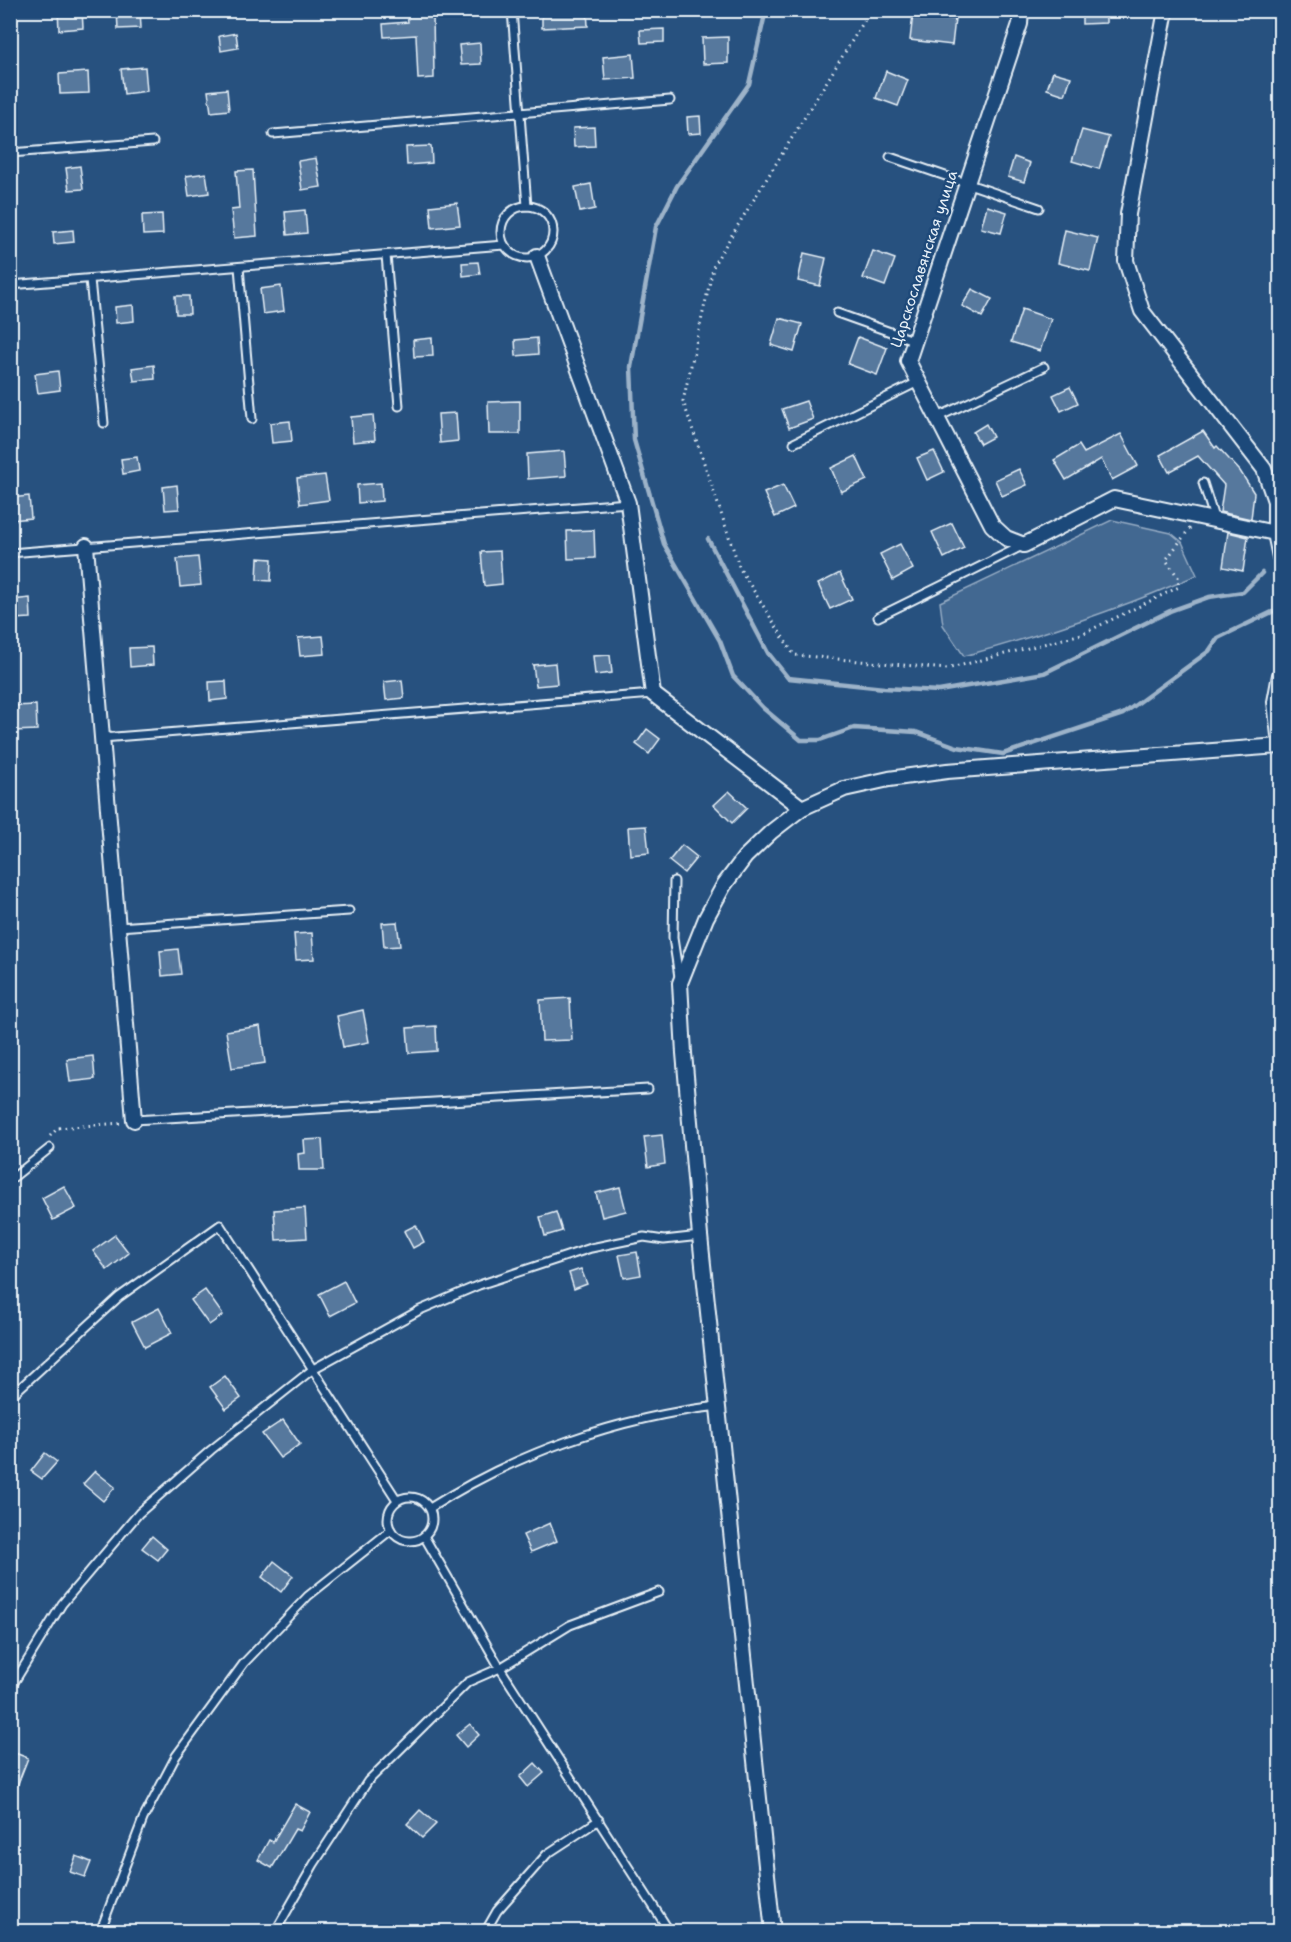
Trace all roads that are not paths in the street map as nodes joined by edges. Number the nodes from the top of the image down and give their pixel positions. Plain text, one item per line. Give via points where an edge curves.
1 (512, 10) edge
2 (1021, 10) edge
3 (1166, 10) edge
4 (670, 100) dead end
5 (521, 112) junction
6 (273, 134) dead end
7 (153, 142) dead end
8 (10, 153) edge
9 (890, 157) dead end
10 (967, 183) junction
11 (526, 206) junction
12 (1039, 208) dead end
13 (504, 245) junction
14 (386, 255) junction
15 (537, 256) junction
16 (239, 267) junction
17 (90, 279) junction
18 (10, 285) edge
19 (837, 313) dead end
20 (913, 340) junction
21 (1044, 367) dead end
22 (918, 382) junction
23 (399, 406) dead end
24 (938, 417) junction
25 (252, 419) dead end
26 (104, 423) dead end
27 (794, 443) dead end
28 (1203, 483) dead end
29 (628, 503) junction
30 (1215, 521) junction
31 (1275, 533) junction
32 (1024, 545) junction
33 (86, 546) junction
34 (10, 553) edge
35 (1281, 557) edge
36 (878, 617) dead end
37 (1281, 675) edge
38 (653, 694) junction
39 (102, 738) junction
40 (1281, 745) edge
41 (802, 808) junction
42 (674, 881) dead end
43 (349, 911) dead end
44 (118, 927) junction
45 (680, 982) junction
46 (648, 1089) dead end
47 (134, 1120) joint
48 (50, 1148) road end
49 (10, 1180) edge
50 (700, 1236) junction
51 (313, 1369) junction
52 (10, 1397) edge
53 (719, 1406) junction
54 (397, 1500) junction
55 (430, 1508) junction
56 (391, 1530) junction
57 (424, 1536) junction
58 (659, 1592) dead end
59 (500, 1668) junction
60 (10, 1689) edge
61 (599, 1820) junction
62 (100, 1932) edge
63 (274, 1932) edge
64 (485, 1932) edge
65 (670, 1932) edge
66 (773, 1932) edge

1 - 5 lane
2 - 10 street, Царскославянская улица via 1020,24
3 - 31 street via 1128,214 1126,261 1142,311 1264,469 1275,501
4 - 5 lane
5 - 6 lane
5 - 11 lane
7 - 8 lane
9 - 10 lane
10 - 12 lane
10 - 20 street, Царскославянская улица
11 - 13 lane via 504,219
11 - 15 lane via 538,209 552,226 547,249
13 - 14 lane
13 - 15 lane via 513,254
14 - 16 lane
14 - 23 lane
15 - 29 street
16 - 17 lane
16 - 25 lane
17 - 18 lane
17 - 26 lane
19 - 20 lane
20 - 22 street, Царскославянская улица via 908,361
21 - 24 lane
22 - 24 street, Царскославянская улица
22 - 27 lane
24 - 32 street, Царскославянская улица via 992,525 1006,538
28 - 30 lane
29 - 33 lane
29 - 38 street
30 - 31 street
30 - 32 street via 1114,499
31 - 35 street
32 - 36 lane
33 - 34 lane
33 - 39 street
37 - 40 street via 1275,702
38 - 39 lane
38 - 41 street
39 - 44 street
40 - 41 street via 912,776 844,789
41 - 45 street via 745,857 724,885
42 - 45 lane via 674,938
43 - 44 lane
44 - 47 street
45 - 50 street
46 - 47 lane
48 - 49 lane
50 - 51 lane via 664,1240 644,1237 591,1248 479,1285 420,1310
50 - 53 street
51 - 52 lane via 220,1225 119,1297
51 - 54 lane
51 - 60 lane via 139,1513 62,1604
53 - 55 lane via 622,1425 552,1447 460,1489
53 - 66 street
54 - 55 lane via 415,1497
54 - 56 lane via 388,1514
55 - 57 lane via 431,1526
56 - 57 lane via 406,1540
56 - 62 lane via 300,1604 243,1664 176,1756 143,1820
57 - 59 lane
58 - 59 lane via 570,1626
59 - 61 lane
59 - 63 lane via 468,1682 368,1781
61 - 64 lane via 547,1854 497,1911
61 - 65 lane

